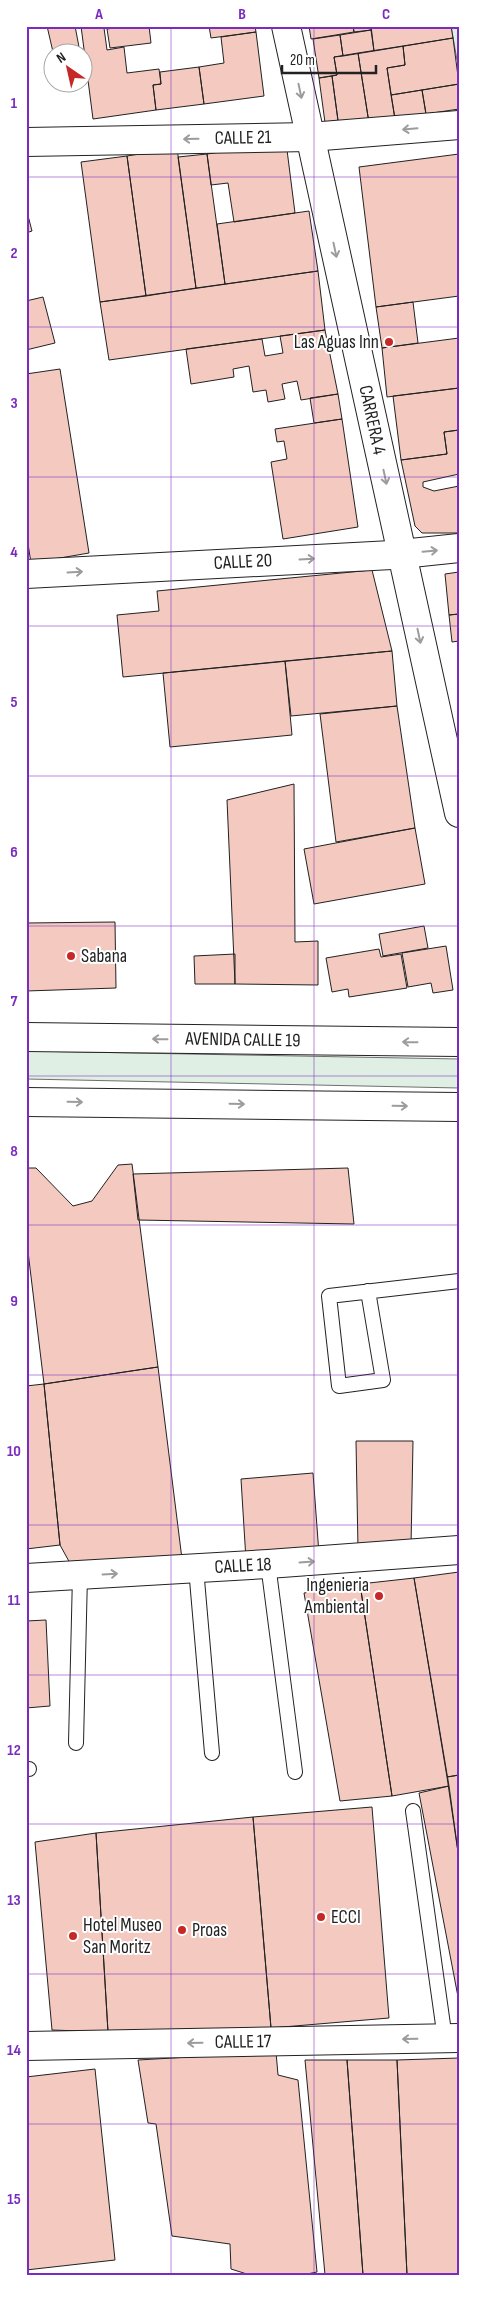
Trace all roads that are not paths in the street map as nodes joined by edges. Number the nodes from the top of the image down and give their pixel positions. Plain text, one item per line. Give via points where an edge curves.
1 (286, 26) edge
2 (459, 125) edge
3 (310, 137) junction
4 (26, 142) edge
5 (459, 548) edge
6 (401, 554) junction
7 (26, 574) edge
8 (459, 813) edge
9 (26, 1037) edge
10 (459, 1042) edge
11 (26, 1102) edge
12 (459, 1106) edge
13 (459, 1280) edge
14 (368, 1291) junction
15 (459, 1550) edge
16 (268, 1564) junction
17 (196, 1568) junction
18 (80, 1575) junction
19 (26, 1578) edge
20 (76, 1743) dead end
21 (212, 1753) dead end
22 (295, 1772) dead end
23 (414, 1811) dead end
24 (452, 2039) edge
25 (26, 2046) edge

1 -> 3 street, CARRERA 4
2 -> 3 street, CALLE 21
3 -> 4 street, CALLE 21
3 -> 6 street, CARRERA 4
6 -> 5 street, CALLE 20
7 -> 6 street, CALLE 20
6 -> 8 street, CARRERA 4
10 -> 9 street, AVENIDA CALLE 19
11 -> 12 street
13 - 14 lane
14 - 14 lane via 383,1380 340,1386 330,1296
16 -> 15 street, CALLE 18
16 - 17 street, CALLE 18
16 - 22 lane
18 -> 17 street, CALLE 18
17 - 21 lane
18 - 19 street, CALLE 18
18 - 20 lane
23 - 24 lane
24 -> 25 street, CALLE 17

